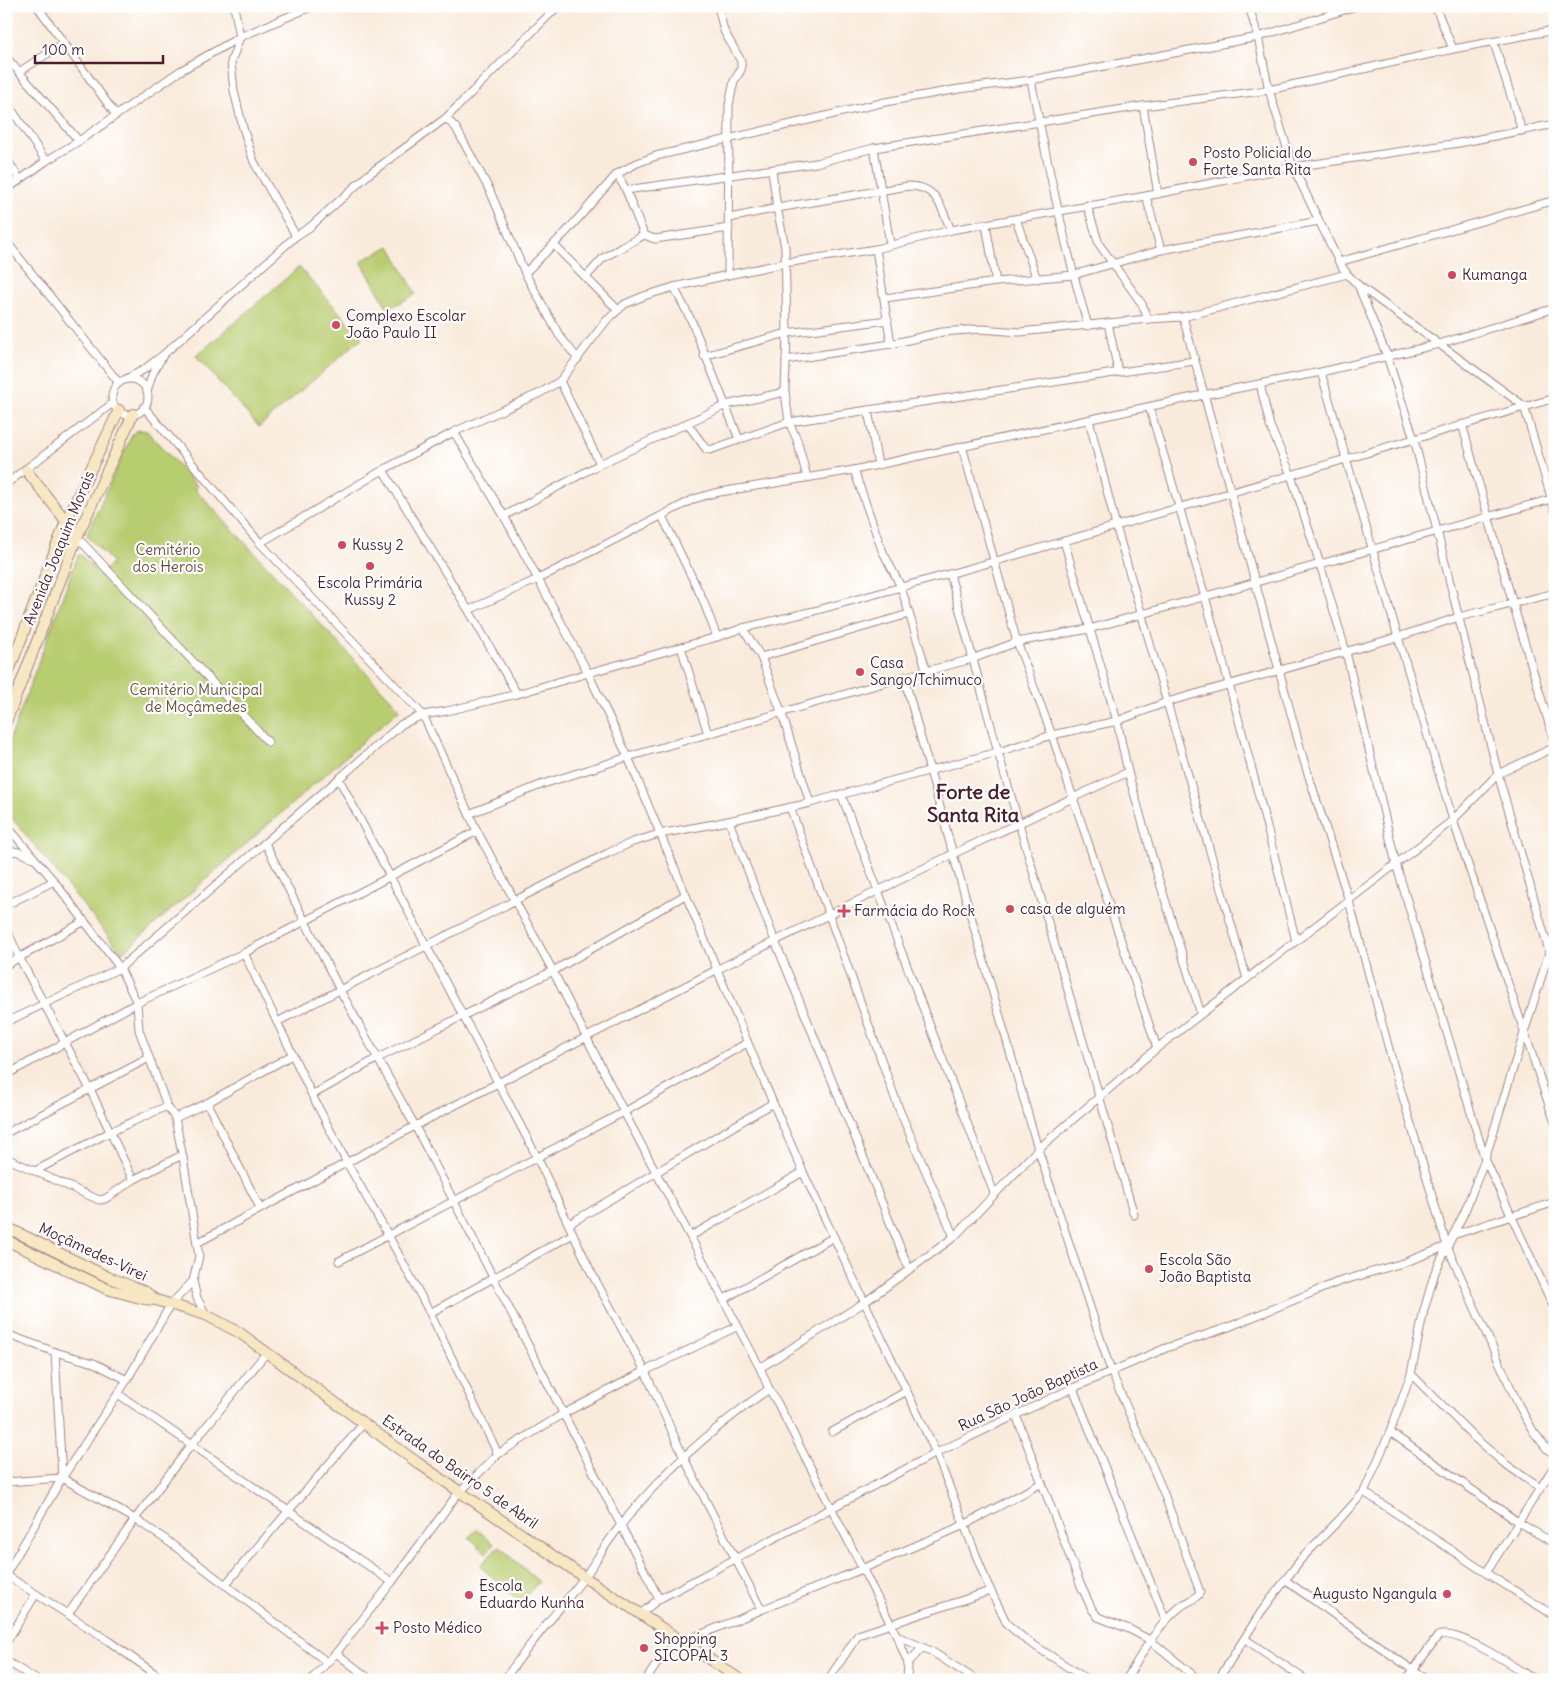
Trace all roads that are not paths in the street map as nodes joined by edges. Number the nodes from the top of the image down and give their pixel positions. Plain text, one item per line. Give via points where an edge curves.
1 (37, 6) edge
2 (234, 6) edge
3 (313, 6) edge
4 (558, 6) edge
5 (718, 6) edge
6 (1249, 6) edge
7 (1357, 6) edge
8 (1435, 6) edge
9 (1555, 30) edge
10 (240, 36) junction
11 (1258, 37) junction
12 (64, 43) junction
13 (1494, 43) junction
14 (1453, 50) junction
15 (6, 57) edge
16 (19, 72) junction
17 (1031, 80) junction
18 (1269, 90) junction
19 (6, 101) edge
20 (1143, 106) junction
21 (116, 115) junction
22 (446, 118) junction
23 (1039, 123) junction
24 (1555, 124) edge
25 (1522, 131) junction
26 (729, 138) junction
27 (79, 141) junction
28 (874, 148) junction
29 (6, 158) edge
30 (46, 160) junction
31 (1293, 167) junction
32 (772, 170) junction
33 (616, 174) junction
34 (729, 176) junction
35 (20, 180) junction
36 (6, 190) edge
37 (626, 190) junction
38 (881, 191) junction
39 (1158, 194) junction
40 (1146, 196) junction
41 (1555, 200) edge
42 (1087, 205) junction
43 (777, 208) junction
44 (1057, 212) junction
45 (730, 218) junction
46 (1016, 219) junction
47 (1319, 221) junction
48 (986, 224) junction
49 (730, 228) junction
50 (951, 230) junction
51 (644, 235) junction
52 (296, 236) junction
53 (6, 241) edge
54 (890, 244) junction
55 (554, 245) junction
56 (876, 248) junction
57 (1161, 250) junction
58 (1339, 262) junction
59 (786, 263) junction
60 (1112, 264) junction
61 (525, 273) junction
62 (1347, 274) junction
63 (728, 275) junction
64 (1073, 275) junction
65 (586, 276) junction
66 (1037, 279) junction
67 (996, 282) junction
68 (1358, 285) junction
69 (674, 287) junction
70 (885, 298) junction
71 (1555, 308) edge
72 (618, 310) junction
73 (1182, 317) junction
74 (1148, 319) junction
75 (888, 320) junction
76 (1108, 323) junction
77 (1088, 326) junction
78 (787, 333) junction
79 (891, 344) junction
80 (1439, 344) junction
81 (163, 355) junction
82 (704, 356) junction
83 (1387, 356) junction
84 (578, 360) junction
85 (786, 360) junction
86 (1194, 361) junction
87 (1118, 371) junction
88 (1321, 372) junction
89 (122, 381) junction
90 (560, 381) junction
91 (1260, 384) junction
92 (147, 392) junction
93 (785, 392) junction
94 (1203, 395) junction
95 (1555, 398) edge
96 (726, 405) junction
97 (116, 406) junction
98 (1524, 406) junction
99 (144, 407) junction
100 (1149, 407) junction
101 (868, 410) junction
102 (133, 414) junction
103 (1089, 420) junction
104 (789, 422) junction
105 (687, 423) junction
106 (1462, 424) junction
107 (454, 432) junction
108 (1414, 438) junction
109 (739, 439) junction
110 (962, 446) junction
111 (1346, 458) junction
112 (600, 464) junction
113 (878, 464) junction
114 (26, 470) junction
115 (383, 470) junction
116 (854, 470) junction
117 (1291, 475) junction
118 (807, 477) junction
119 (6, 484) edge
120 (1230, 493) junction
121 (1553, 499) edge
122 (1180, 507) junction
123 (1555, 511) edge
124 (504, 516) junction
125 (662, 516) junction
126 (1488, 517) junction
127 (66, 522) junction
128 (1116, 526) junction
129 (1437, 532) junction
130 (77, 537) junction
131 (1064, 541) junction
132 (260, 543) junction
133 (1373, 550) junction
134 (996, 561) junction
135 (1320, 564) junction
136 (950, 574) junction
137 (538, 579) junction
138 (1255, 583) junction
139 (900, 587) junction
140 (1555, 593) edge
141 (1206, 597) junction
142 (1513, 604) junction
143 (469, 610) junction
144 (909, 614) junction
145 (1142, 614) junction
146 (1459, 617) junction
147 (743, 628) junction
148 (1089, 629) junction
149 (717, 637) junction
150 (1398, 637) junction
151 (1017, 642) junction
152 (681, 647) junction
153 (1346, 652) junction
154 (761, 657) junction
155 (972, 659) junction
156 (1280, 670) junction
157 (927, 672) junction
158 (588, 673) junction
159 (904, 677) junction
160 (6, 679) edge
161 (1229, 685) junction
162 (517, 694) junction
163 (1167, 702) junction
164 (423, 714) junction
165 (782, 714) junction
166 (1117, 721) junction
167 (6, 722) edge
168 (708, 734) junction
169 (1052, 735) junction
170 (268, 742) dead end
171 (1555, 746) edge
172 (998, 752) junction
173 (628, 757) junction
174 (929, 770) junction
175 (1128, 772) junction
176 (1498, 774) junction
177 (339, 779) junction
178 (841, 794) junction
179 (1072, 799) junction
180 (810, 803) junction
181 (790, 807) junction
182 (469, 814) junction
183 (1453, 820) junction
184 (729, 821) junction
185 (1019, 822) junction
186 (6, 825) edge
187 (477, 831) junction
188 (659, 834) junction
189 (265, 843) junction
190 (6, 850) edge
191 (953, 854) junction
192 (34, 858) junction
193 (1396, 864) junction
194 (391, 876) junction
195 (54, 881) junction
196 (879, 890) junction
197 (685, 895) junction
198 (515, 901) junction
199 (1349, 901) junction
200 (6, 905) edge
201 (829, 914) junction
202 (306, 920) junction
203 (84, 922) junction
204 (6, 928) edge
205 (1555, 933) edge
206 (775, 941) junction
207 (1296, 941) junction
208 (426, 946) junction
209 (1549, 951) junction
210 (244, 953) junction
211 (20, 959) junction
212 (6, 965) edge
213 (120, 968) junction
214 (718, 969) junction
215 (553, 971) junction
216 (1247, 979) junction
217 (340, 990) junction
218 (44, 1003) junction
219 (137, 1003) junction
220 (1201, 1014) junction
221 (463, 1016) junction
222 (6, 1022) edge
223 (277, 1022) junction
224 (1524, 1034) junction
225 (587, 1037) junction
226 (67, 1043) junction
227 (748, 1043) junction
228 (1157, 1048) junction
229 (292, 1054) junction
230 (149, 1058) junction
231 (378, 1058) junction
232 (6, 1075) edge
233 (498, 1083) junction
234 (90, 1089) junction
235 (312, 1096) junction
236 (1098, 1098) junction
237 (207, 1103) junction
238 (773, 1103) junction
239 (167, 1106) junction
240 (624, 1112) junction
241 (174, 1118) junction
242 (1555, 1123) edge
243 (415, 1126) junction
244 (110, 1132) junction
245 (6, 1133) edge
246 (1038, 1149) junction
247 (182, 1154) junction
248 (537, 1157) junction
249 (6, 1158) edge
250 (1485, 1159) junction
251 (347, 1163) junction
252 (35, 1171) junction
253 (657, 1171) junction
254 (803, 1172) junction
255 (133, 1180) junction
256 (994, 1193) junction
257 (453, 1200) junction
258 (1555, 1202) edge
259 (260, 1208) junction
260 (1134, 1215) dead end
261 (1510, 1217) junction
262 (569, 1224) junction
263 (6, 1227) edge
264 (573, 1234) junction
265 (388, 1235) junction
266 (1453, 1235) junction
267 (691, 1236) junction
268 (834, 1237) junction
269 (954, 1237) junction
270 (6, 1240) edge
271 (197, 1242) junction
272 (1447, 1246) junction
273 (339, 1261) dead end
274 (909, 1269) junction
275 (493, 1279) junction
276 (193, 1281) junction
277 (724, 1299) junction
278 (156, 1300) junction
279 (865, 1302) junction
280 (171, 1304) junction
281 (1555, 1310) edge
282 (430, 1313) junction
283 (206, 1315) junction
284 (738, 1326) junction
285 (6, 1334) edge
286 (55, 1352) junction
287 (267, 1352) junction
288 (760, 1368) junction
289 (645, 1371) junction
290 (1111, 1372) junction
291 (1411, 1374) junction
292 (127, 1380) junction
293 (1073, 1388) junction
294 (769, 1389) junction
295 (907, 1391) junction
296 (118, 1394) junction
297 (563, 1414) junction
298 (1016, 1416) junction
299 (364, 1422) junction
300 (832, 1432) dead end
301 (1390, 1432) junction
302 (192, 1444) junction
303 (498, 1454) junction
304 (936, 1454) junction
305 (1555, 1455) edge
306 (683, 1456) junction
307 (1555, 1465) edge
308 (62, 1478) junction
309 (6, 1482) edge
310 (1042, 1483) junction
311 (1540, 1488) junction
312 (461, 1492) junction
313 (1364, 1492) junction
314 (832, 1509) junction
315 (289, 1512) junction
316 (135, 1519) junction
317 (1518, 1522) junction
318 (964, 1525) junction
319 (620, 1526) junction
320 (1555, 1544) edge
321 (737, 1559) junction
322 (862, 1569) junction
323 (1486, 1573) junction
324 (6, 1575) edge
325 (584, 1577) junction
326 (1286, 1580) junction
327 (392, 1582) junction
328 (225, 1585) junction
329 (990, 1590) junction
330 (36, 1594) junction
331 (659, 1599) junction
332 (761, 1609) junction
333 (68, 1614) junction
334 (640, 1614) junction
335 (1555, 1616) edge
336 (1166, 1621) junction
337 (890, 1624) junction
338 (897, 1636) junction
339 (1246, 1639) junction
340 (1150, 1640) junction
341 (682, 1642) junction
342 (6, 1643) edge
343 (922, 1647) junction
344 (336, 1653) junction
345 (6, 1661) edge
346 (327, 1662) junction
347 (908, 1663) junction
348 (1413, 1670) junction
349 (27, 1677) edge
350 (37, 1680) edge
351 (164, 1680) edge
352 (311, 1680) edge
353 (371, 1680) edge
354 (504, 1680) edge
355 (646, 1680) edge
356 (741, 1680) edge
357 (828, 1680) edge
358 (907, 1680) edge
359 (976, 1680) edge
360 (1088, 1680) edge
361 (1126, 1680) edge
362 (1199, 1680) edge
363 (1218, 1680) edge
364 (1306, 1680) edge
365 (1406, 1680) edge
366 (1427, 1680) edge
367 (1536, 1680) edge

1 - 12 street
2 - 10 street
3 - 10 street
4 - 22 street
5 - 26 street via 724,31 741,60 741,70 734,81 728,105
6 - 11 street
7 - 11 street
8 - 14 street
9 - 13 street
10 - 21 street via 180,71
10 - 52 street via 231,62 243,128 254,162
11 - 17 street
11 - 18 street
12 - 16 street
12 - 21 street
13 - 14 street
13 - 25 street
14 - 18 street
15 - 16 street
16 - 27 street
17 - 23 street
17 - 26 street via 885,102
18 - 20 street
18 - 31 street
19 - 30 street
20 - 23 street
20 - 39 street
21 - 27 street
22 - 52 street via 368,174
22 - 61 street via 456,128 490,191
23 - 28 street
23 - 44 street
24 - 25 street
25 - 31 street
26 - 33 street via 637,162
26 - 34 street
27 - 30 street
28 - 32 street
28 - 38 street
29 - 35 street
30 - 35 street
31 - 39 street
31 - 47 street
32 - 34 street
32 - 43 street
33 - 37 street
33 - 55 street
34 - 37 street
34 - 45 street
35 - 36 street
37 - 51 street
38 - 43 street
38 - 50 street via 908,186 926,188 936,197
38 - 54 street
39 - 40 street
40 - 42 street
40 - 57 street
41 - 58 street
42 - 44 street
42 - 60 street via 1099,244
43 - 45 street
43 - 59 street via 786,247
44 - 46 street
44 - 64 street
45 - 49 street
46 - 48 street
46 - 66 street
47 - 57 street
47 - 58 street
48 - 50 street
48 - 67 street
49 - 51 street via 655,239
49 - 63 street
50 - 54 street
51 - 65 street via 603,258
52 - 81 street
53 - 89 street
54 - 56 street
55 - 61 street
55 - 65 street
56 - 59 street
56 - 70 street
57 - 60 street
58 - 62 street
59 - 63 street
59 - 78 street
60 - 64 street
60 - 74 street via 1142,304
61 - 84 street via 559,335
62 - 68 street
62 - 73 street
63 - 69 street
64 - 66 street
64 - 77 street
65 - 72 street
66 - 67 street
67 - 70 street
68 - 80 street
68 - 83 street
69 - 72 street via 625,304
69 - 82 street via 692,322
70 - 75 street
71 - 80 street
72 - 84 street
73 - 74 street
73 - 86 street
74 - 76 street
75 - 78 street
75 - 79 street
76 - 77 street
76 - 87 street
77 - 79 street via 1020,332 963,330
78 - 82 street
78 - 85 street
79 - 85 street
80 - 83 street
80 - 98 street
81 - 89 street
81 - 92 street
82 - 96 street
83 - 88 street
83 - 108 street
84 - 90 street
85 - 93 street
86 - 87 street
86 - 94 street
87 - 101 street
88 - 91 street
88 - 111 street
89 - 92 street via 136,380
89 - 97 street via 113,392
90 - 107 street
90 - 112 street
91 - 94 street
91 - 117 street via 1270,426
92 - 99 street
93 - 96 street
93 - 104 street
94 - 100 street
94 - 120 street
95 - 98 street
96 - 105 street
96 - 109 street
97 - 102 street
97 - 114 street
97 - 127 street, Avenida Joaquim Morais
98 - 106 street
98 - 121 street
99 - 102 street
99 - 132 street
100 - 103 street
100 - 122 street
101 - 104 street
101 - 113 street
102 - 130 street, Avenida Joaquim Morais
103 - 110 street
103 - 128 street
104 - 109 street
104 - 118 street
105 - 109 street via 708,451
105 - 112 street
106 - 108 street
106 - 126 street
107 - 115 street
107 - 124 street
108 - 111 street
108 - 129 street
110 - 113 street
110 - 134 street
111 - 117 street
111 - 133 street
112 - 124 street
113 - 116 street
114 - 119 street
114 - 127 street
115 - 132 street
115 - 143 street
116 - 118 street
116 - 139 street via 882,550
117 - 120 street
117 - 135 street
118 - 125 street via 714,493 694,499
120 - 122 street
120 - 138 street
121 - 123 street
121 - 126 street
122 - 128 street
122 - 141 street
124 - 137 street
125 - 137 street
125 - 149 street via 703,600
126 - 129 street
126 - 142 street
127 - 160 street, Avenida Joaquim Morais
128 - 131 street
128 - 145 street
129 - 133 street
129 - 146 street
130 - 167 street, Avenida Joaquim Morais
130 - 170 street
131 - 134 street
131 - 148 street
132 - 164 street
133 - 135 street
133 - 150 street
134 - 136 street
134 - 151 street
135 - 138 street
135 - 153 street
136 - 139 street
136 - 155 street
137 - 143 street
137 - 158 street
138 - 141 street
138 - 156 street
139 - 144 street
139 - 147 street
140 - 142 street
141 - 145 street
141 - 161 street
142 - 146 street
142 - 171 street
143 - 162 street
144 - 154 street
144 - 157 street
145 - 148 street
145 - 163 street
146 - 150 street
146 - 176 street
147 - 149 street
147 - 154 street
148 - 151 street
148 - 166 street
149 - 152 street
150 - 153 street
150 - 183 street
151 - 155 street
151 - 169 street
152 - 158 street
152 - 168 street
153 - 156 street
153 - 193 street
154 - 165 street
155 - 157 street
155 - 172 street
156 - 161 street
156 - 199 street via 1303,758
157 - 159 street
158 - 162 street
158 - 173 street
159 - 165 street
159 - 174 street
161 - 163 street
161 - 207 street
162 - 164 street
163 - 166 street
163 - 216 street
164 - 177 street via 402,724
164 - 182 street
165 - 168 street
165 - 180 street
166 - 169 street
166 - 175 street
168 - 173 street
169 - 172 street
169 - 179 street
171 - 176 street
172 - 174 street
172 - 185 street
173 - 182 street via 543,784
173 - 188 street
174 - 178 street
174 - 191 street
175 - 179 street
175 - 220 street
176 - 183 street
176 - 209 street
177 - 189 street
177 - 194 street
178 - 180 street
178 - 196 street
179 - 185 street
179 - 228 street
180 - 181 street
181 - 184 street
181 - 201 street
182 - 187 street
183 - 193 street
183 - 224 street
184 - 188 street
184 - 206 street
185 - 191 street
185 - 236 street
186 - 192 street
187 - 194 street
187 - 198 street
188 - 197 street
188 - 198 street via 608,853
189 - 202 street
189 - 213 street
190 - 192 street
191 - 196 street
191 - 246 street
192 - 195 street
193 - 199 street
193 - 250 street
194 - 202 street
194 - 208 street
195 - 200 street
195 - 203 street
196 - 201 street
196 - 256 street
197 - 214 street
197 - 215 street
198 - 208 street
198 - 215 street
199 - 207 street
199 - 272 street
201 - 206 street
201 - 269 street via 899,1109
202 - 210 street
202 - 217 street
203 - 211 street
203 - 213 street
204 - 211 street
205 - 209 street
206 - 214 street
206 - 274 street
207 - 216 street
208 - 217 street
208 - 221 street
209 - 224 street
210 - 219 street
210 - 223 street
211 - 212 street
211 - 218 street
213 - 218 street
213 - 219 street
214 - 225 street
214 - 227 street
215 - 221 street
215 - 225 street
216 - 220 street
217 - 223 street
217 - 231 street
218 - 222 street
218 - 226 street
219 - 226 street
219 - 230 street via 139,1030
220 - 228 street
221 - 231 street
221 - 233 street
223 - 229 street
224 - 242 street
224 - 250 street
225 - 233 street
225 - 240 street
226 - 232 street
226 - 234 street
227 - 238 street
227 - 240 street
228 - 236 street
229 - 235 street
229 - 237 street
230 - 234 street
230 - 239 street
231 - 235 street
231 - 243 street
233 - 243 street
233 - 248 street
234 - 244 street
234 - 245 street
235 - 251 street
236 - 246 street
236 - 260 street
237 - 241 street
237 - 259 street
238 - 253 street
238 - 254 street
239 - 241 street
239 - 244 street
240 - 248 street
240 - 253 street
241 - 247 street
243 - 251 street
243 - 257 street
244 - 252 street
244 - 255 street
246 - 256 street
246 - 290 street
247 - 255 street
247 - 271 street
248 - 257 street
248 - 262 street
249 - 252 street
250 - 261 street
250 - 266 street
251 - 259 street
251 - 265 street
252 - 255 street via 99,1200
253 - 262 street
253 - 267 street
254 - 267 street
254 - 268 street
256 - 269 street
257 - 265 street
257 - 275 street
258 - 261 street
259 - 271 street
261 - 266 street
261 - 281 street
262 - 264 street
263 - 278 street, Moçâmedes-Virei via 146,1292
264 - 275 street
264 - 289 street
265 - 273 street
265 - 282 street
266 - 272 street
267 - 277 street
268 - 277 street
268 - 279 street
269 - 274 street
270 - 278 street, Moçâmedes-Virei via 107,1288
271 - 276 street
272 - 290 street, Rua São João Baptista via 1338,1282
272 - 291 street via 1424,1310
272 - 305 street via 1518,1404 1533,1431
274 - 279 street
275 - 282 street
275 - 297 street
276 - 280 street
276 - 283 street
277 - 284 street
278 - 280 street, Estrada do Bairro 5 de Abril
279 - 288 street
279 - 295 street
280 - 283 street, Estrada do Bairro 5 de Abril
280 - 292 street
282 - 303 street
283 - 287 street, Estrada do Bairro 5 de Abril
284 - 288 street
284 - 289 street
285 - 286 street
286 - 292 street via 94,1363
286 - 308 street
287 - 299 street, Estrada do Bairro 5 de Abril
287 - 302 street
288 - 294 street
289 - 297 street
289 - 306 street
290 - 293 street, Rua São João Baptista
290 - 336 street via 1163,1491 1200,1592
291 - 301 street
291 - 311 street via 1477,1440
292 - 296 street
293 - 298 street, Rua São João Baptista
293 - 336 street
294 - 306 street
294 - 314 street
295 - 300 street
295 - 304 street
296 - 302 street
296 - 308 street
297 - 303 street
297 - 319 street
298 - 304 street, Rua São João Baptista
298 - 310 street
299 - 312 street, Estrada do Bairro 5 de Abril
299 - 315 street
301 - 313 street
301 - 317 street
302 - 315 street
302 - 316 street
303 - 312 street
304 - 314 street, Rua São João Baptista
304 - 318 street
306 - 319 street
306 - 321 street
307 - 311 street
308 - 309 street
308 - 316 street
308 - 324 street
310 - 318 street
310 - 340 street via 1092,1609 1098,1617
311 - 317 street
312 - 325 street, Estrada do Bairro 5 de Abril
312 - 327 street
313 - 323 street
313 - 326 street via 1302,1558
314 - 321 street, Rua São João Baptista
314 - 322 street
315 - 327 street
315 - 328 street
316 - 328 street
316 - 333 street
317 - 320 street
317 - 323 street
318 - 322 street
318 - 329 street
319 - 325 street
319 - 331 street
321 - 331 street, Rua São João Baptista
321 - 332 street
322 - 332 street
322 - 337 street
323 - 335 street
324 - 330 street
325 - 334 street, Estrada do Bairro 5 de Abril
325 - 354 street
326 - 339 street
326 - 348 street
327 - 344 street
328 - 346 street
329 - 337 street
329 - 360 street via 1007,1624 1016,1634
330 - 333 street
330 - 342 street
331 - 334 street, Rua São João Baptista
332 - 341 street
333 - 351 street
334 - 341 street, Estrada do Bairro 5 de Abril
336 - 340 street
337 - 338 street
337 - 357 street via 858,1635
338 - 343 street
338 - 347 street
339 - 363 street
339 - 364 street
340 - 361 street
340 - 362 street
341 - 355 street via 664,1653
341 - 356 street, Estrada do Bairro 5 de Abril
343 - 347 street
343 - 359 street
344 - 346 street
344 - 353 street
345 - 349 street
346 - 352 street
347 - 358 street
348 - 365 street
348 - 366 street
348 - 367 street via 1442,1633 1485,1649
349 - 350 street

